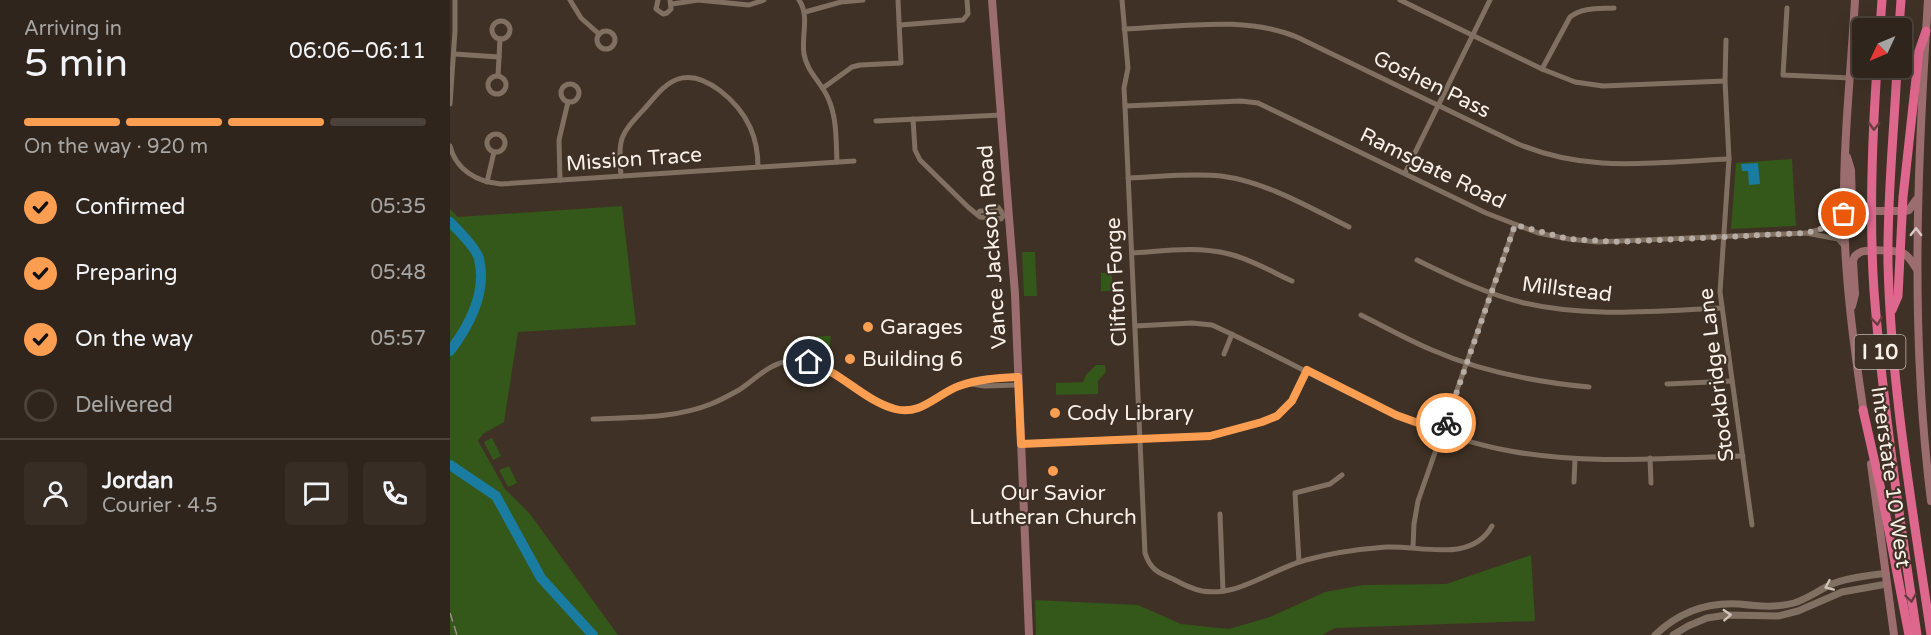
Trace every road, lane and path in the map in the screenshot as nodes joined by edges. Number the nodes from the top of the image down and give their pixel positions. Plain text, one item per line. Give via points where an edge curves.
1 (455, 0) edge
2 (570, 0) edge
3 (657, 0) edge
4 (764, 0) edge
5 (799, 0) edge
6 (863, 0) edge
7 (898, 0) edge
8 (967, 0) edge
9 (992, 0) edge
10 (1122, 0) edge
11 (1402, 0) edge
12 (1490, 0) edge
13 (1856, 0) edge
14 (1882, 0) edge
15 (1901, 0) edge
16 (1928, 0) edge
17 (671, 2) edge
18 (1614, 8) dead end
19 (1787, 9) dead end
20 (1929, 10) edge
21 (805, 12) junction
22 (1881, 18) edge
23 (1900, 18) edge
24 (900, 25) junction
25 (1124, 29) junction
26 (1926, 31) junction
27 (599, 34) dead end
28 (1472, 35) junction
29 (500, 39) dead end
30 (1726, 40) dead end
31 (454, 54) junction
32 (499, 57) junction
33 (1542, 69) junction
34 (498, 76) dead end
35 (1851, 78) junction
36 (1877, 78) edge
37 (1896, 78) edge
38 (1725, 81) junction
39 (823, 88) junction
40 (568, 102) dead end
41 (450, 104) edge
42 (1438, 105) junction
43 (1125, 106) junction
44 (1001, 115) junction
45 (913, 119) junction
46 (876, 121) dead end
47 (450, 146) edge
48 (494, 152) dead end
49 (1846, 153) junction
50 (1729, 159) junction
51 (854, 161) dead end
52 (837, 162) junction
53 (758, 167) junction
54 (1405, 173) junction
55 (621, 176) junction
56 (1128, 178) junction
57 (560, 180) junction
58 (487, 182) junction
59 (1917, 196) junction
60 (1004, 213) junction
61 (977, 214) junction
62 (1844, 214) junction
63 (1515, 225) junction
64 (1349, 227) dead end
65 (1806, 233) junction
66 (1724, 237) junction
67 (1845, 250) junction
68 (1132, 253) junction
69 (1417, 260) dead end
70 (1916, 268) junction
71 (1292, 282) dead end
72 (1491, 293) junction
73 (1722, 308) junction
74 (1851, 313) junction
75 (1361, 315) dead end
76 (1890, 315) junction
77 (1135, 326) junction
78 (1232, 334) junction
79 (1224, 354) dead end
80 (1467, 363) junction
81 (1307, 370) junction
82 (1019, 381) junction
83 (1732, 381) junction
84 (1667, 384) dead end
85 (1590, 387) dead end
86 (1863, 410) junction
87 (593, 419) dead end
88 (1443, 432) junction
89 (1140, 440) junction
90 (1021, 444) junction
91 (1743, 456) junction
92 (1575, 459) junction
93 (1650, 459) junction
94 (1928, 463) edge
95 (1342, 475) dead end
96 (1574, 482) dead end
97 (1651, 483) dead end
98 (1931, 501) edge
99 (1220, 514) dead end
100 (1752, 525) dead end
101 (1492, 526) dead end
102 (1413, 547) junction
103 (1299, 562) junction
104 (1886, 573) junction
105 (1887, 584) junction
106 (1223, 591) junction
107 (1029, 635) edge
108 (1655, 635) edge
109 (1673, 635) edge
110 (1894, 635) edge
111 (1908, 635) edge
112 (1917, 635) edge
113 (1931, 635) edge

1 - 31 street
2 - 27 street via 581,18
3 - 17 street via 655,7 660,14 669,12
4 - 17 street via 749,5 698,0
5 - 21 street
6 - 21 street
7 - 24 street
8 - 24 street via 966,19
9 - 44 main road, Vance Jackson Road
10 - 25 street, Clifton Forge
11 - 28 street
12 - 28 street
13 - 35 main road, Interstate 10 West
14 - 22 highway
15 - 23 highway
16 - 20 main road, Interstate 10 West
18 - 33 street via 1587,9 1570,17
19 - 35 street via 1783,75
20 - 26 main road, Interstate 10 West
21 - 39 street via 806,63
24 - 39 street via 901,63 852,67
25 - 42 street, Goshen Pass via 1246,24 1274,28
25 - 43 street, Clifton Forge via 1128,68
26 - 59 main road, Interstate 10 West
26 - 76 highway via 1919,51 1903,197 1898,296
28 - 33 street
28 - 42 street
29 - 32 street
30 - 38 street, Stockbridge Lane
31 - 32 street
31 - 41 street
32 - 34 street
33 - 38 street via 1596,85
35 - 49 main road, Interstate 10 West
36 -> 112 highway, I 10 via 1871,201 1874,289 1890,449
37 - 76 highway, I 10 via 1888,232
38 - 50 street, Stockbridge Lane
39 - 52 street via 833,110
40 - 57 street via 560,134
42 - 50 street, Goshen Pass via 1532,150 1574,161 1617,164
42 - 54 street
43 - 54 street, Ramsgate Road via 1258,102
43 - 56 street, Clifton Forge
44 - 45 street
44 - 60 main road, Vance Jackson Road
45 - 46 street
45 - 61 street via 915,150 920,160
47 - 58 street, Mission Trace via 463,169
48 - 58 street
49 - 59 main road via 1852,204 1858,210 1905,211
49 - 62 main road, Interstate 10 West
50 - 66 street, Stockbridge Lane
51 - 52 street, Mission Trace
52 - 53 street, Mission Trace
53 - 55 street, Mission Trace
53 - 55 street via 755,140 740,111 712,84 685,78 663,88 625,130 620,144
54 - 63 street, Ramsgate Road
55 - 57 street, Mission Trace
56 - 64 street via 1201,175 1243,180
56 - 68 street, Clifton Forge
57 - 58 street, Mission Trace
70 -> 59 main road, Interstate 10 West
60 - 61 street via 1001,219
60 - 61 street via 991,207 989,212
60 - 82 main road, Vance Jackson Road via 1015,294
62 - 65 street, Ramsgate Road via 1837,224
62 - 67 main road, Interstate 10 West
63 - 66 street, Ramsgate Road via 1598,242
63 - 72 street
65 - 66 street, Ramsgate Road
65 - 67 street, Ramsgate Road via 1838,238
66 - 73 street, Stockbridge Lane
67 - 74 main road, Interstate 10 West
68 - 71 street via 1218,252 1244,259
68 - 77 street, Clifton Forge
69 - 72 street, Millstead
70 - 74 main road via 1902,253 1861,251 1854,261
70 - 94 main road, Interstate 10 West via 1921,406
72 - 73 street, Millstead via 1524,303 1583,312
72 - 80 street
73 - 83 street, Stockbridge Lane
74 - 86 main road, Interstate 10 West
75 - 80 street
76 - 113 highway, I 10 via 1901,426
77 - 78 street via 1202,324
77 - 89 street, Clifton Forge
78 - 79 street
78 - 81 street
80 - 85 street via 1512,376
80 - 88 street
81 - 88 street via 1396,415
81 - 89 street via 1289,405 1267,421 1210,436
82 - 87 street via 978,380 904,411 893,409 820,366 791,361 767,368 732,394 695,410
82 - 90 main road, Vance Jackson Road
83 - 84 street
83 - 91 street, Stockbridge Lane
86 - 104 main road, Interstate 10 West
86 - 111 highway
88 - 92 street via 1508,451
88 - 102 street via 1418,501
89 - 90 street
89 - 106 street, Clifton Forge via 1148,563 1160,574 1195,589
90 - 107 main road, Vance Jackson Road
91 - 93 street
91 - 100 street, Stockbridge Lane
92 - 93 street
92 - 96 street
93 - 97 street
94 - 98 main road, Interstate 10 West
95 - 103 street via 1330,484 1295,493
99 - 106 street
101 - 102 street via 1484,536 1462,548
102 - 103 street via 1376,548
103 - 106 street via 1243,587
104 - 105 main road, Interstate 10 West
104 -> 108 street via 1839,582 1786,605 1709,606 1676,618
109 -> 105 street via 1707,618 1778,616 1842,592
105 - 110 main road, Interstate 10 West

